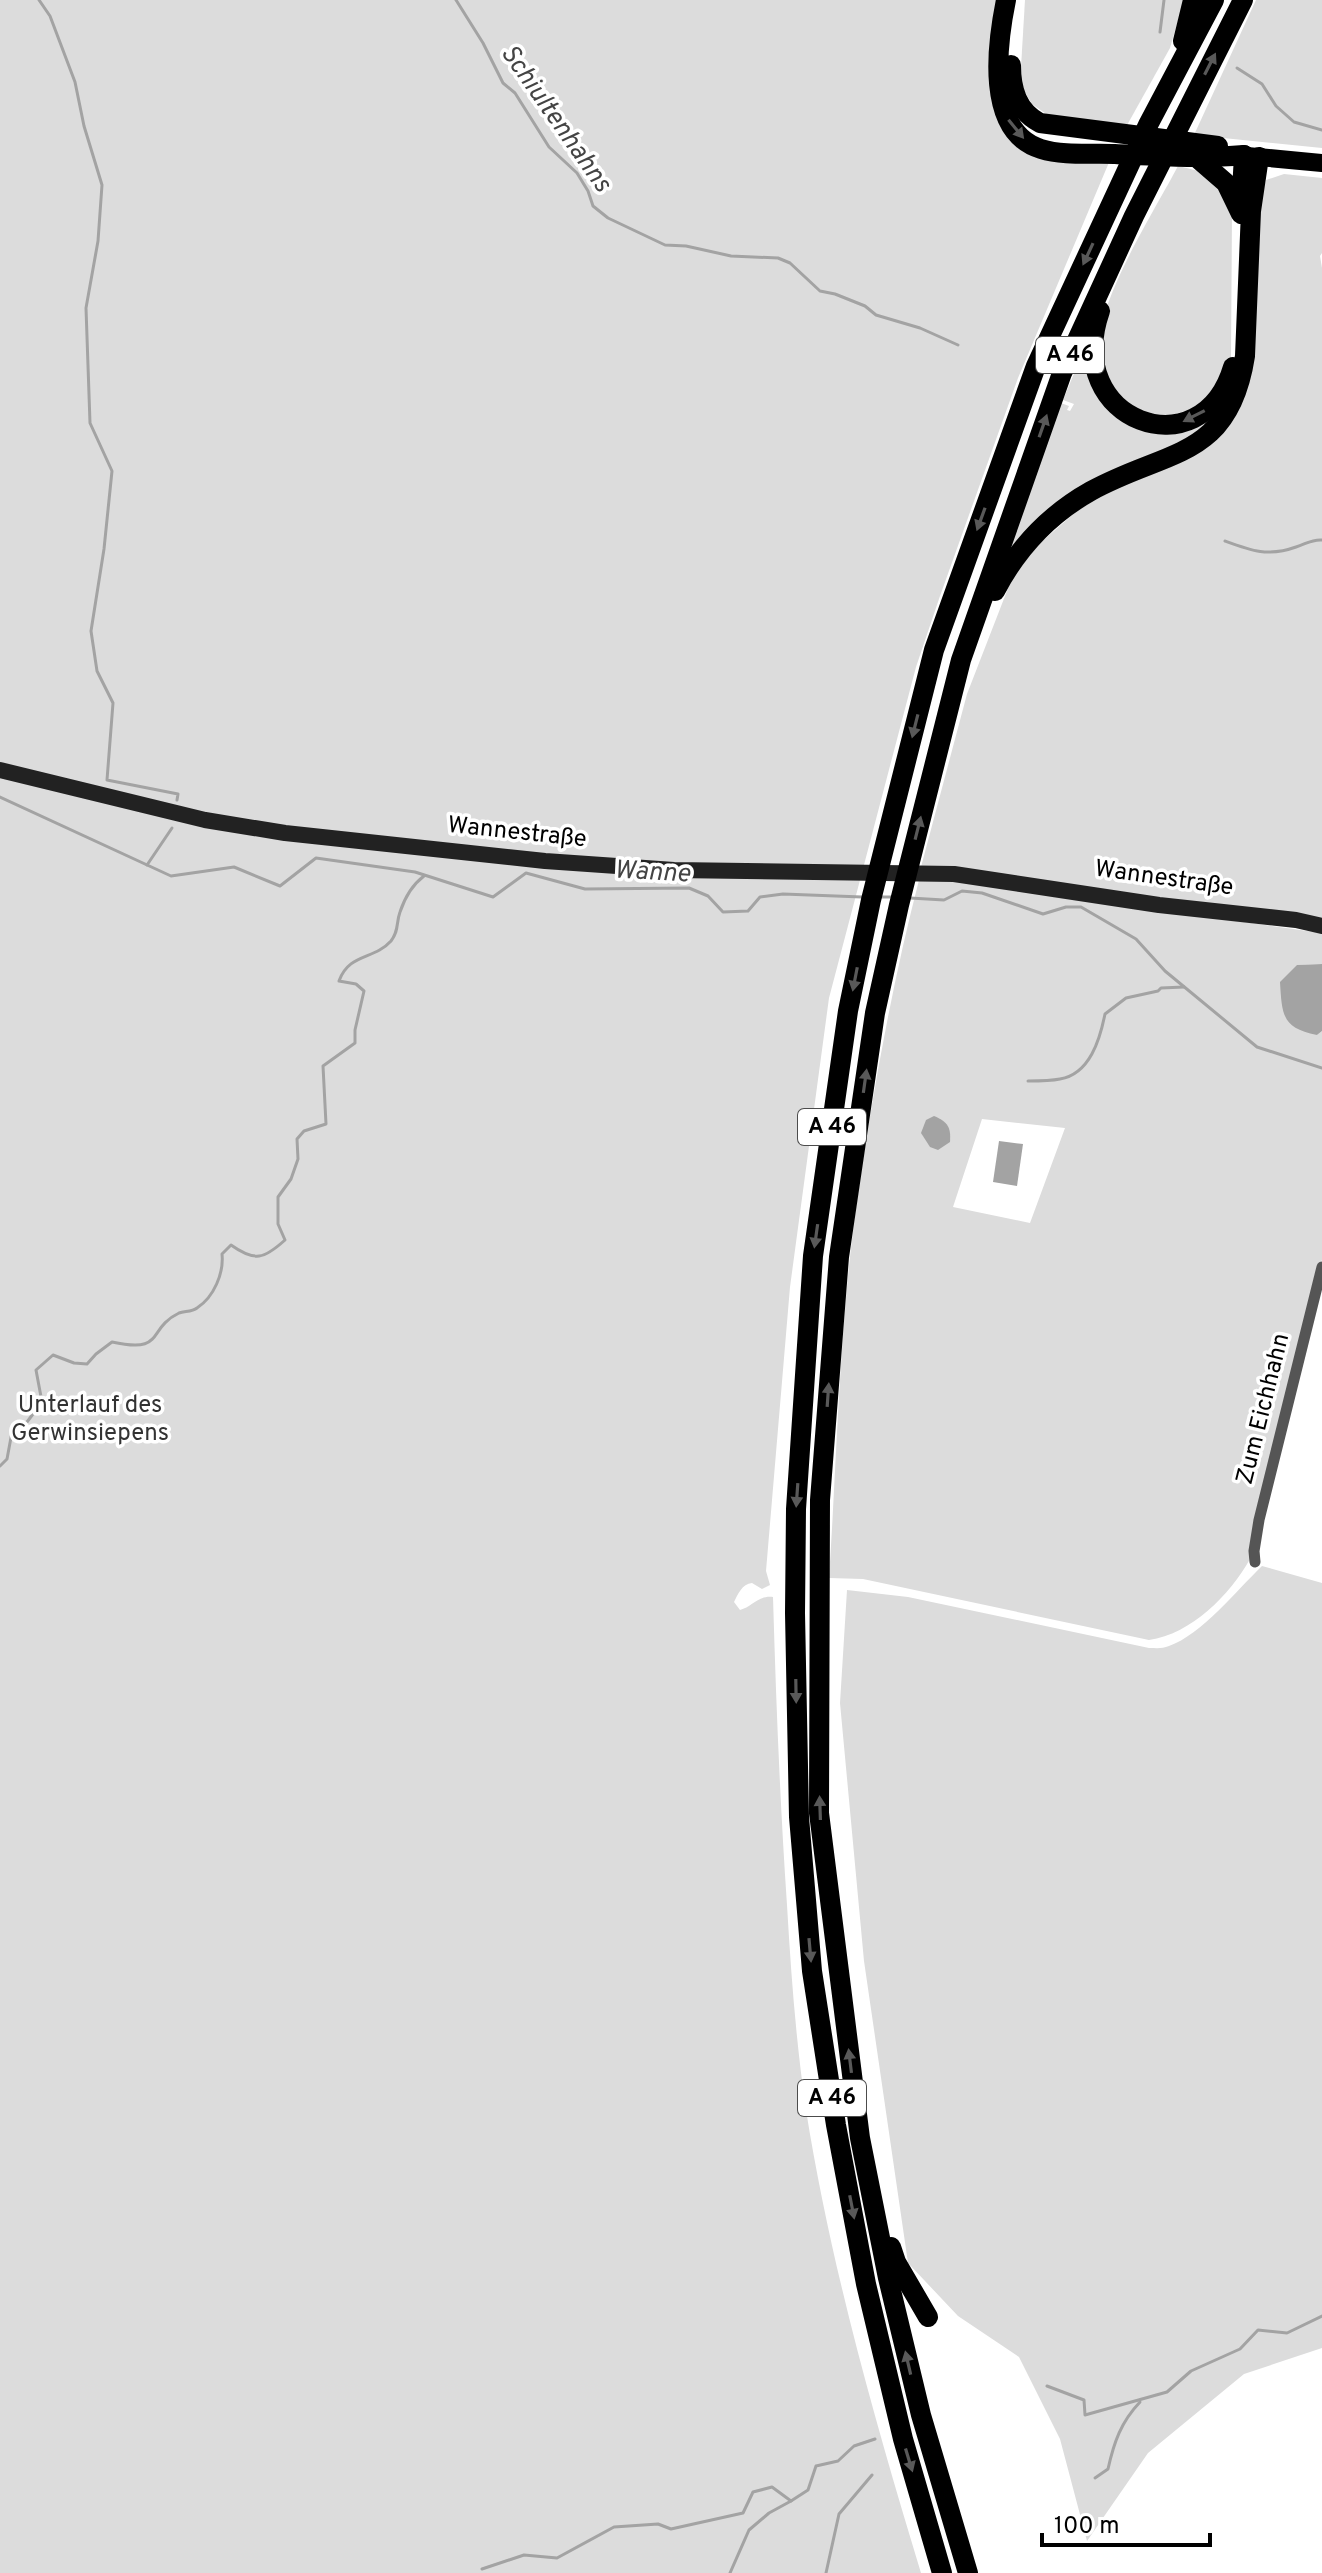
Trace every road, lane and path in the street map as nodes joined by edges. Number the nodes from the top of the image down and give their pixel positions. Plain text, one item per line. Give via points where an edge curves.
1 (1006, 0) edge
2 (1017, 0) edge
3 (1193, 0) edge
4 (1214, 0) edge
5 (1243, 0) edge
6 (1164, 94) junction
7 (1252, 156) junction
8 (1196, 157) junction
9 (1322, 163) edge
10 (1241, 214) junction
11 (1134, 216) junction
12 (961, 658) junction
13 (0, 770) edge
14 (1322, 926) edge
15 (1322, 1267) edge
16 (1255, 1562) dead end
17 (860, 2138) junction
18 (928, 2317) dead end
19 (942, 2573) edge
20 (968, 2573) edge

1 -> 8 highway via 999,89 1004,113 1024,140 1050,151
2 - 7 highway via 1013,88 1033,119 1218,146
3 - 6 highway
4 - 6 highway, A 46
11 -> 5 highway, A 46
6 -> 19 highway, A 46 via 1036,366 934,650 848,1011 813,1256 796,1509 795,1613 799,1817 812,1971 866,2284
7 - 8 highway
7 - 9 main road
7 - 10 highway
7 - 12 highway via 1245,356 1233,405 1196,444 1100,487 1043,526 1003,575
8 - 10 highway via 1226,183
10 -> 11 highway via 1232,372 1212,406 1163,425 1141,421 1117,407 1095,368 1096,324
12 -> 11 highway, A 46 via 1062,373
17 -> 12 highway, A 46 via 819,1813 820,1500 839,1257 875,1013
13 - 14 street, Wannestraße via 205,820 298,835 674,870 954,874
15 - 16 street, Zum Eichhahn via 1259,1520
17 - 18 highway via 896,2262
20 -> 17 highway, A 46 via 921,2415

